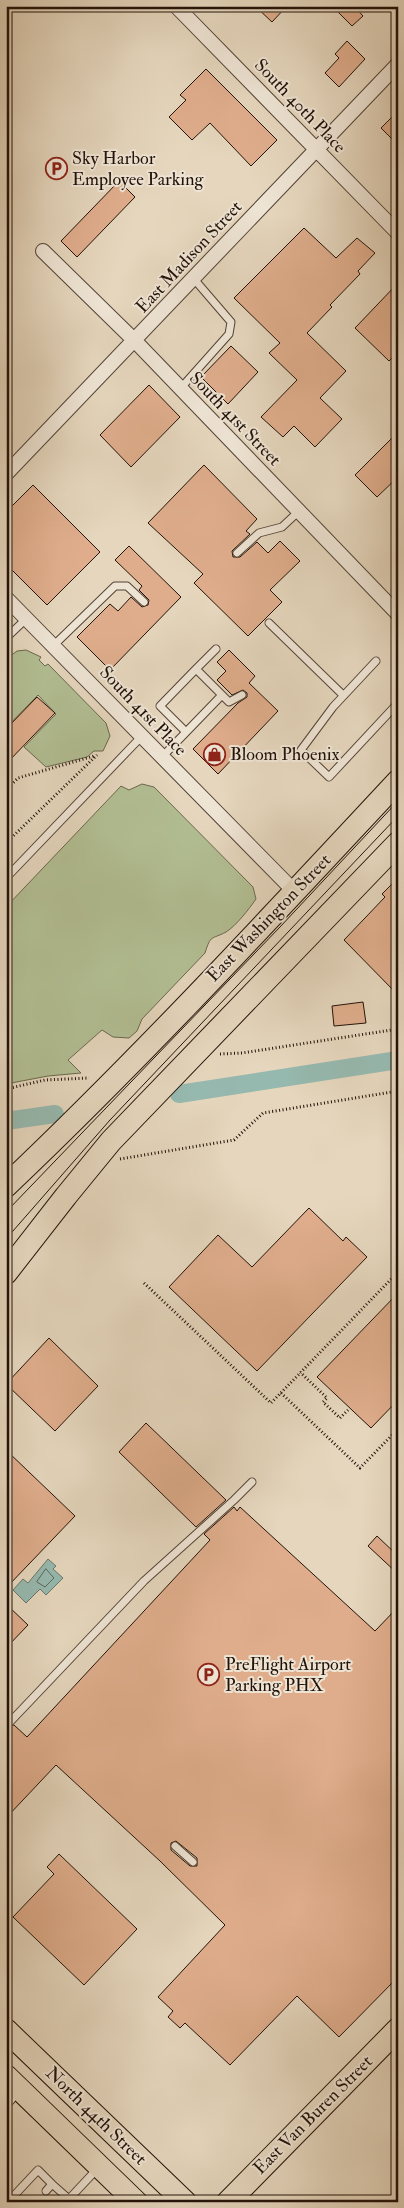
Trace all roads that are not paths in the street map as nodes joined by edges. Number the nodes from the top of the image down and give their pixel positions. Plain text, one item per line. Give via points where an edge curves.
1 (176, 6) edge
2 (398, 64) edge
3 (316, 149) junction
4 (398, 233) edge
5 (43, 251) dead end
6 (194, 279) junction
7 (135, 341) junction
8 (180, 389) junction
9 (6, 474) edge
10 (298, 512) junction
11 (237, 553) dead end
12 (6, 598) edge
13 (144, 602) dead end
14 (398, 614) edge
15 (26, 619) junction
16 (269, 623) dead end
17 (6, 638) edge
18 (53, 646) junction
19 (216, 649) dead end
20 (376, 661) dead end
21 (196, 669) junction
22 (222, 695) junction
23 (242, 695) dead end
24 (344, 695) junction
25 (398, 703) edge
26 (186, 732) junction
27 (142, 736) junction
28 (162, 757) junction
29 (398, 781) edge
30 (398, 843) edge
31 (6, 878) edge
32 (295, 892) junction
33 (6, 1186) edge
34 (6, 1273) edge
35 (252, 1482) dead end
36 (10, 1722) dead end
37 (174, 1846) dead end
38 (193, 1862) dead end
39 (398, 2029) edge
40 (6, 2030) edge
41 (11, 2090) edge
42 (100, 2166) junction
43 (52, 2184) junction
44 (46, 2191) dead end
45 (68, 2199) edge
46 (8, 2202) edge
47 (59, 2202) edge
48 (136, 2202) edge
49 (185, 2202) edge
50 (228, 2202) edge

1 - 3 street, South 40th Place
2 - 3 street, East Madison Street
3 - 4 street, South 40th Place
3 - 6 street, East Madison Street
5 - 7 street, South 41st Street
6 - 7 street, East Madison Street
6 - 8 lane via 231,322 229,334
7 - 8 street, South 41st Street
7 - 9 street, East Madison Street
8 - 10 street, South 41st Street
10 - 11 lane via 282,527 259,533
10 - 14 street, South 41st Street
12 - 15 street, South 41st Place
13 - 18 lane via 127,586 115,586
15 - 17 lane
15 - 18 street, South 41st Place
16 - 24 lane
18 - 27 street, South 41st Place
19 - 21 lane
20 - 24 lane
21 - 22 lane
21 - 26 lane via 160,706
22 - 23 lane via 229,702
22 - 26 lane
24 - 25 lane via 301,750 329,776
26 - 28 lane
27 - 28 street, South 41st Place
27 - 31 lane
28 - 32 street, South 41st Place
29 - 32 main road, East Washington Street
30 - 34 main road via 213,1045 190,1058 113,1150 66,1196
32 - 33 main road, East Washington Street
35 - 36 lane via 144,1581
37 - 38 lane
39 - 50 main road, East Van Buren Street
40 - 49 main road, North 44th Street
41 - 42 main road, North 44th Street
42 - 45 lane
42 - 48 main road, North 44th Street
43 - 44 lane
43 - 45 lane
43 - 46 lane via 38,2170
45 - 47 lane

